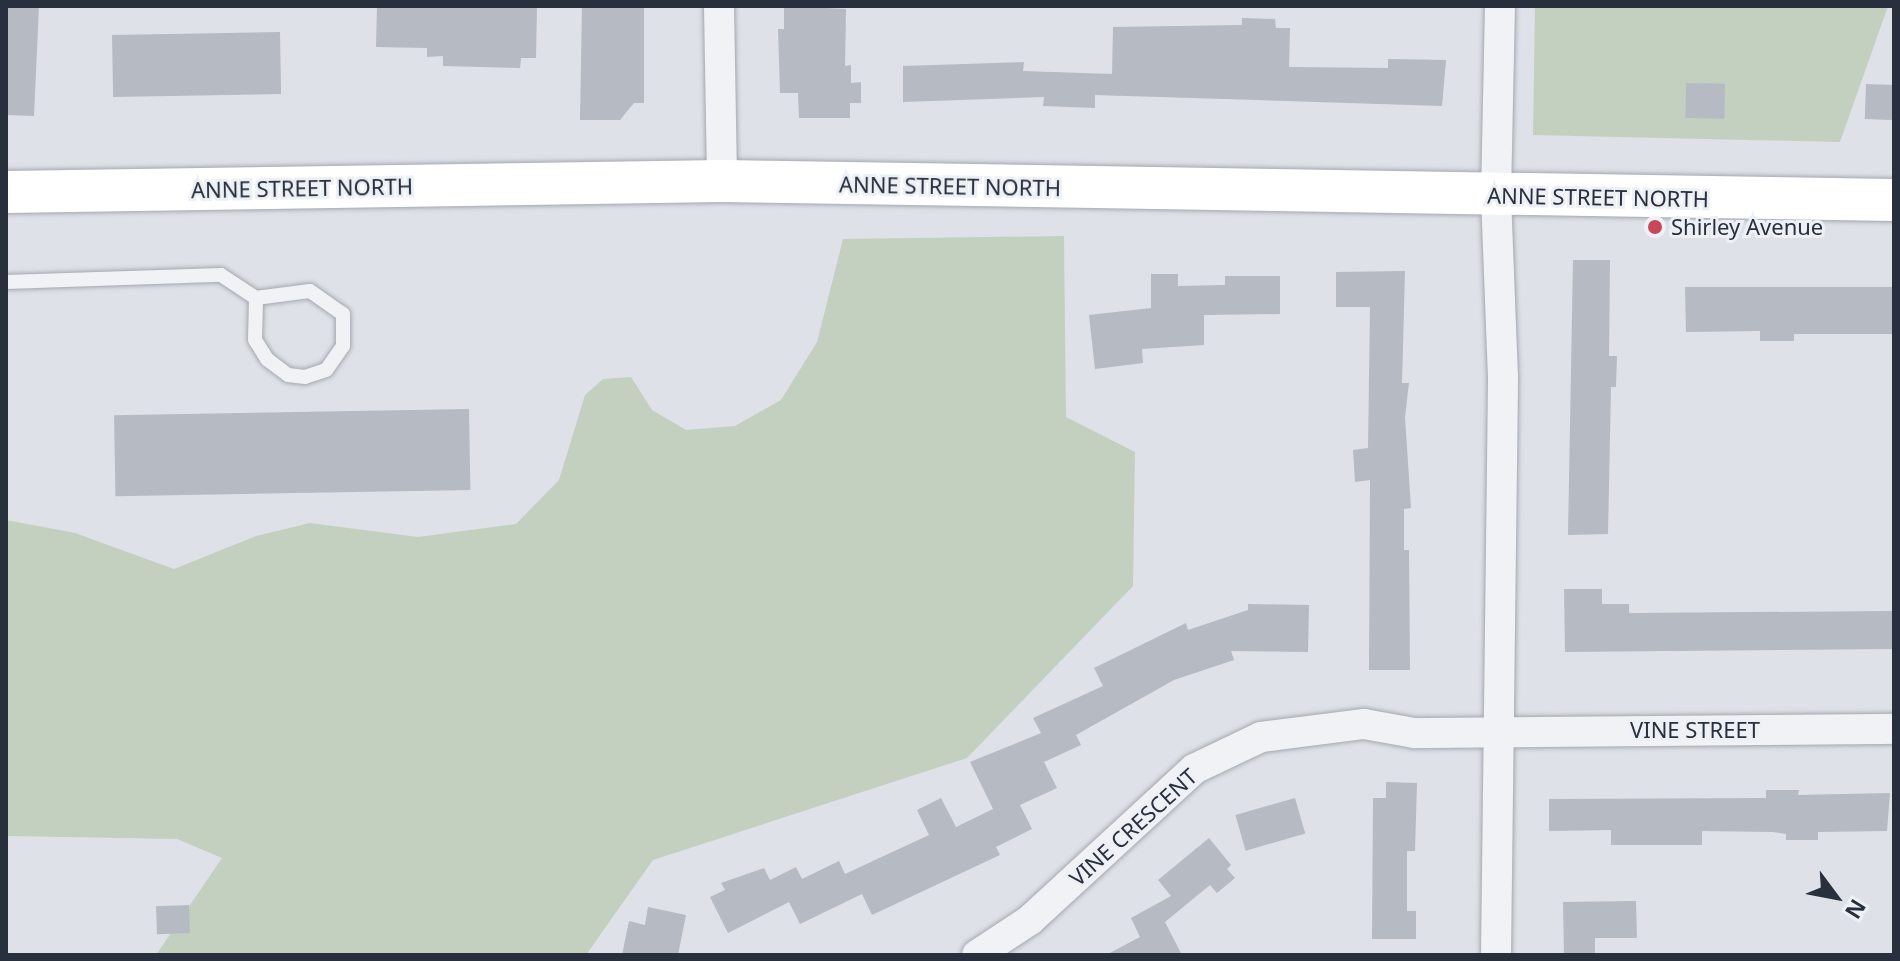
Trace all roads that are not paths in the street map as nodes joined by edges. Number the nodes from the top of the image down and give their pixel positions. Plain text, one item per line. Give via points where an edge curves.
1 (719, 6) edge
2 (1500, 6) edge
3 (722, 181) junction
4 (6, 192) edge
5 (1496, 196) junction
6 (1894, 200) edge
7 (6, 282) edge
8 (256, 298) junction
9 (1894, 729) edge
10 (1495, 730) junction
11 (977, 955) edge
12 (1496, 955) edge

1 - 3 street
2 - 5 street
3 - 4 street, ANNE STREET NORTH
3 - 5 street, ANNE STREET NORTH
5 - 6 street, ANNE STREET NORTH
5 - 10 street via 1503,378
7 - 8 lane via 221,275
8 - 8 lane via 255,340 267,359 288,375 305,377 326,370 343,346 343,314 310,291 270,292
9 - 10 street, VINE STREET
10 - 11 street, VINE CRESCENT via 1414,733 1364,724 1261,737 1194,769 1030,920
10 - 12 street

